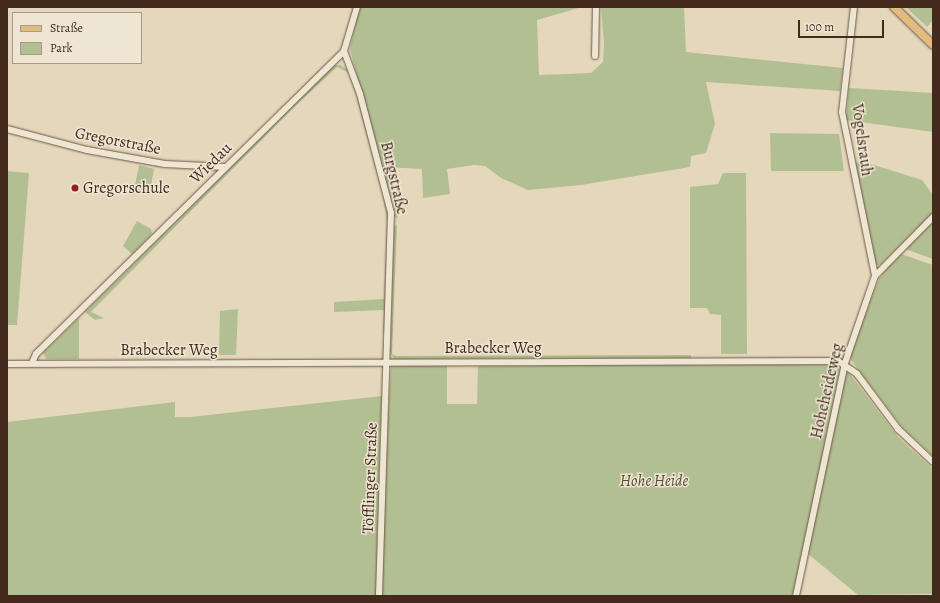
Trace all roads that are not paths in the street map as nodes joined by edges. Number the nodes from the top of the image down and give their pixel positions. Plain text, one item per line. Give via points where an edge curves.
1 (357, 7) edge
2 (596, 7) edge
3 (854, 7) edge
4 (894, 7) edge
5 (933, 45) edge
6 (344, 51) junction
7 (595, 56) dead end
8 (7, 129) edge
9 (225, 167) junction
10 (933, 217) edge
11 (875, 276) junction
12 (386, 361) junction
13 (32, 363) junction
14 (845, 363) junction
15 (7, 364) edge
16 (933, 462) edge
17 (379, 596) edge
18 (796, 596) edge

1 - 6 street
2 - 7 street
3 - 11 street, Vogelsrauh via 842,112
4 - 5 main road
6 - 9 street, Wiedau
6 - 12 street, Burgstraße via 360,94 391,213
8 - 9 street, Gregorstraße via 87,150 165,164
9 - 13 street, Wiedau via 36,354
10 - 11 street, Hoheheideweg
11 - 14 street, Hoheheideweg
12 - 13 street, Brabecker Weg
12 - 14 street, Brabecker Weg via 820,360
12 - 17 street, Töfflinger Straße
13 - 15 street, Brabecker Weg
14 - 16 street via 857,374 898,429
14 - 18 street, Hoheheideweg

